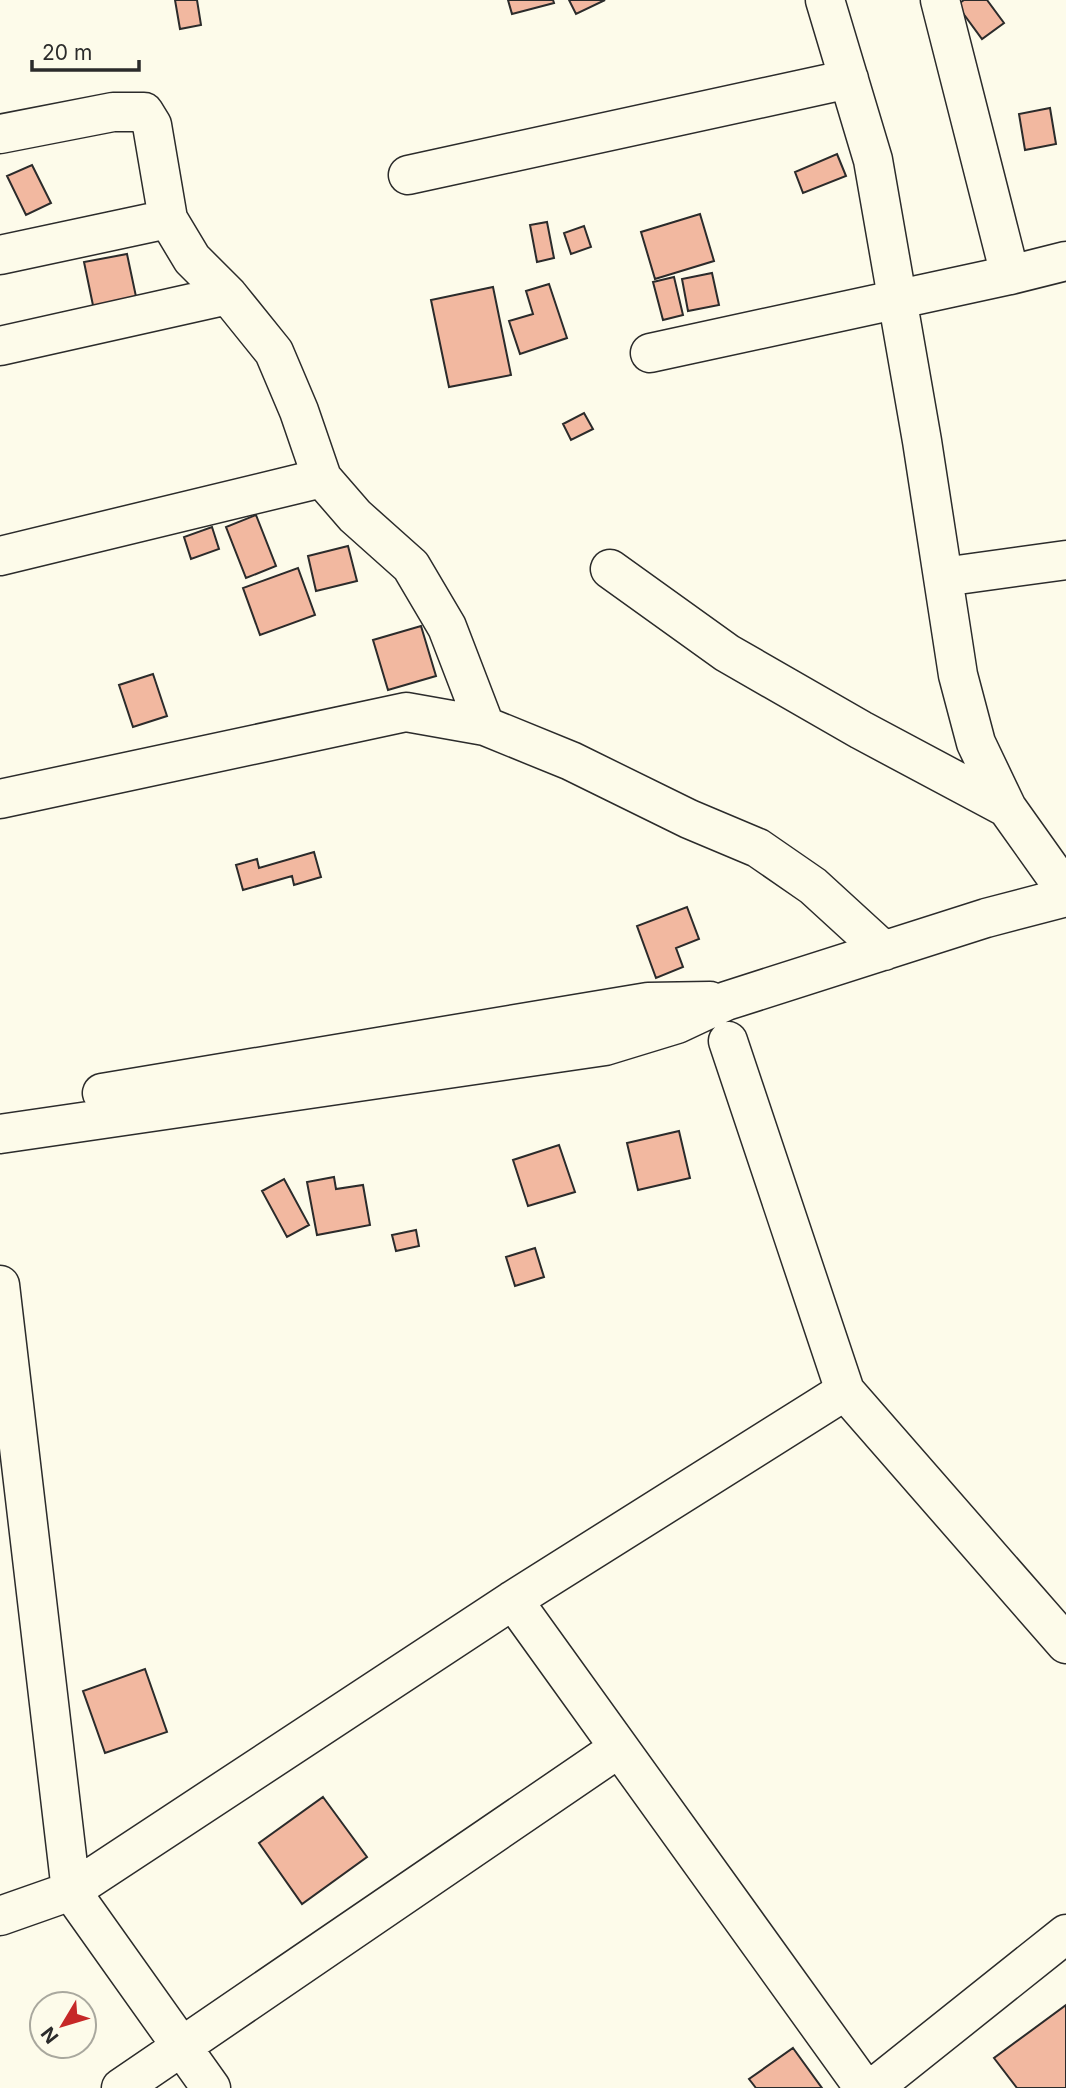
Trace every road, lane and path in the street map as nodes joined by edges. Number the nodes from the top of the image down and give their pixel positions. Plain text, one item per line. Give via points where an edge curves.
1 (825, 0) edge
2 (940, 0) edge
3 (849, 79) junction
4 (0, 134) edge
5 (408, 175) dead end
6 (169, 219) junction
7 (0, 255) edge
8 (1066, 261) edge
9 (1010, 275) junction
10 (228, 295) junction
11 (897, 298) junction
12 (0, 346) edge
13 (650, 353) dead end
14 (322, 478) junction
15 (0, 556) edge
16 (1066, 560) edge
17 (610, 569) dead end
18 (943, 577) junction
19 (485, 726) junction
20 (0, 799) edge
21 (1007, 808) junction
22 (1066, 891) edge
23 (1066, 897) edge
24 (884, 951) junction
25 (726, 1001) junction
26 (728, 1041) dead end
27 (0, 1110) edge
28 (0, 1135) edge
29 (0, 1285) edge
30 (845, 1391) junction
31 (513, 1600) junction
32 (1066, 1644) edge
33 (619, 1748) junction
34 (71, 1891) junction
35 (1, 1914) edge
36 (1066, 1934) edge
37 (182, 2047) junction
38 (121, 2088) edge
39 (211, 2088) edge
40 (864, 2088) edge
41 (873, 2088) edge

1 - 3 street
2 - 9 street
3 - 5 street
3 - 11 street via 873,160
4 - 6 street via 113,112 144,112 152,125
6 - 7 street
6 - 10 street via 192,259
8 - 9 street
9 - 11 street
10 - 12 street
10 - 14 street via 274,352
11 - 13 street
11 - 18 street
14 - 15 street
14 - 19 street via 355,516 411,566 447,627
16 - 18 street
17 - 21 street via 727,653
18 - 21 street via 958,675 976,743
19 - 20 street via 406,712
19 - 24 street via 758,848 813,886
21 - 22 street
23 - 24 street
24 - 25 street
25 - 27 street via 648,1002
25 - 28 street via 677,1024 605,1045
26 - 30 street
29 - 34 street
30 - 31 street
30 - 32 street
31 - 33 street
31 - 34 street
33 - 37 street
33 - 40 street
34 - 35 street
34 - 37 street
36 - 41 street
37 - 38 street
37 - 39 street

